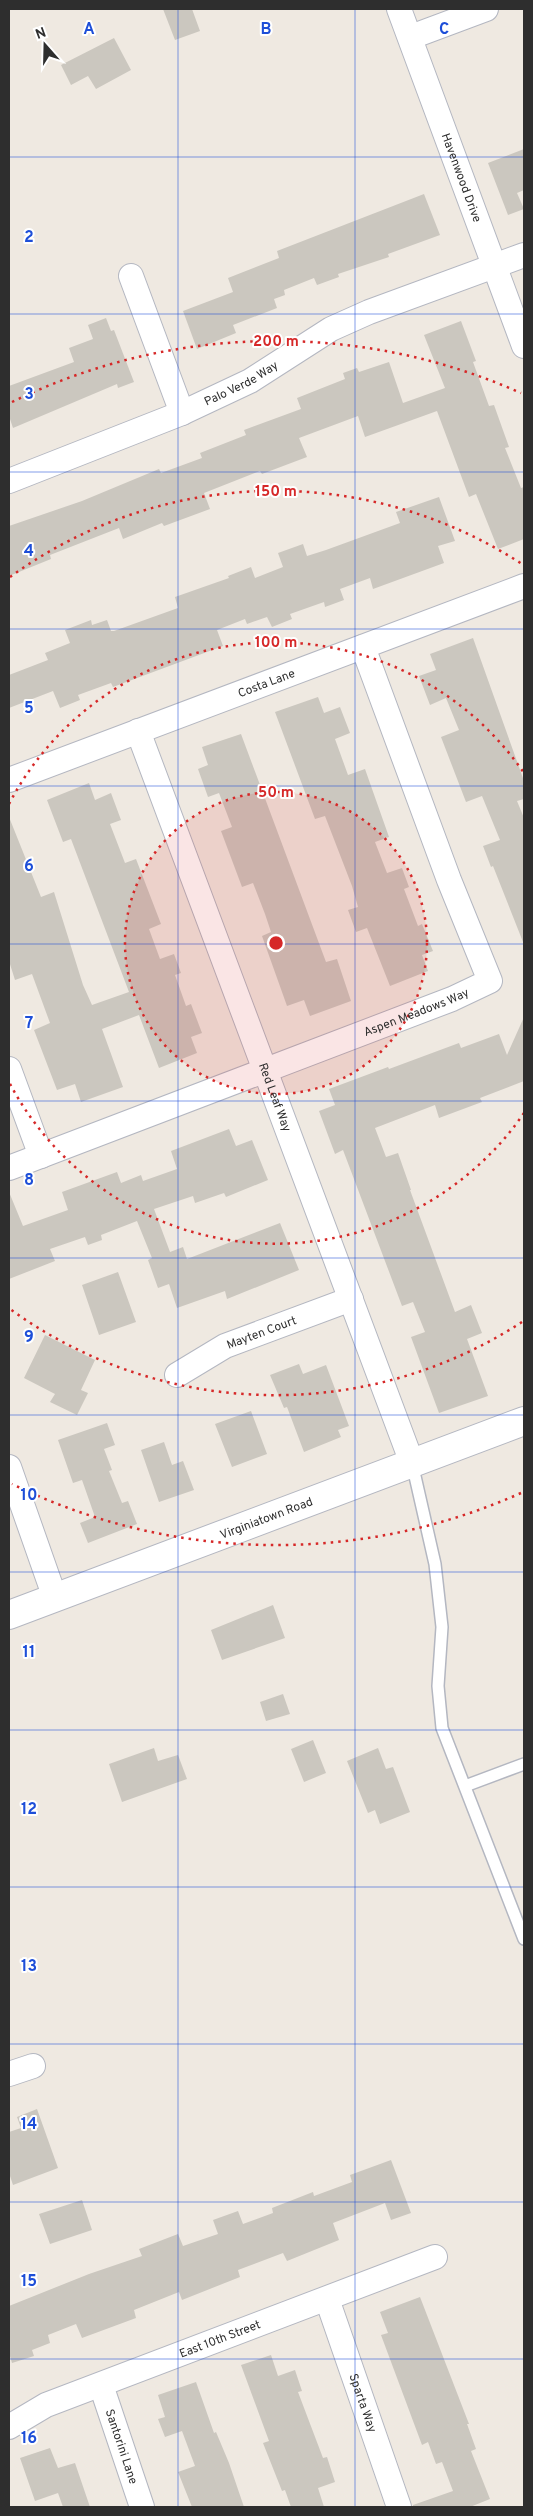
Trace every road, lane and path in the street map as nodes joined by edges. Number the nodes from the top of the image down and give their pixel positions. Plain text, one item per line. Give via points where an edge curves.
1 (399, 9) edge
2 (486, 9) edge
3 (411, 37) junction
4 (524, 255) edge
5 (495, 266) junction
6 (130, 276) dead end
7 (524, 346) edge
8 (182, 413) junction
9 (9, 480) edge
10 (524, 586) edge
11 (363, 647) junction
12 (138, 731) junction
13 (9, 780) edge
14 (9, 1069) edge
15 (265, 1069) junction
16 (41, 1156) junction
17 (9, 1168) edge
18 (351, 1299) junction
19 (177, 1375) dead end
20 (524, 1421) edge
21 (412, 1463) junction
22 (9, 1467) edge
23 (55, 1598) junction
24 (9, 1616) edge
25 (524, 1764) edge
26 (465, 1786) junction
27 (524, 1939) edge
28 (33, 2066) dead end
29 (9, 2074) edge
30 (435, 2257) dead end
31 (327, 2299) junction
32 (101, 2385) junction
33 (9, 2427) edge
34 (142, 2507) edge
35 (399, 2507) edge

1 - 3 street, Havenwood Drive
2 - 3 street
3 - 5 street, Havenwood Drive
4 - 5 street, Palo Verde Way
5 - 7 street, Havenwood Drive
5 - 8 street, Palo Verde Way via 331,329 250,380
6 - 8 street
8 - 9 street, Palo Verde Way
10 - 11 street, Costa Lane
11 - 12 street, Costa Lane
11 - 15 street, Aspen Meadows Way via 490,981 452,999
12 - 13 street, Costa Lane
12 - 15 street, Red Leaf Way
14 - 16 street
15 - 16 street, Aspen Meadows Way
15 - 18 street, Red Leaf Way
16 - 17 street, Aspen Meadows Way
18 - 19 street, Mayten Court via 225,1346
18 - 21 street, Red Leaf Way
20 - 21 street, Virginiatown Road
21 - 23 street, Virginiatown Road
21 - 26 lane via 435,1564 442,1627 438,1686 442,1728
22 - 23 street
23 - 24 street, Virginiatown Road
25 - 26 lane
26 - 27 lane
28 - 29 street
30 - 31 street, East 10th Street
31 - 32 street, East 10th Street
31 - 35 street, Sparta Way
32 - 33 street, East 10th Street via 46,2404
32 - 34 street, Santorini Lane

